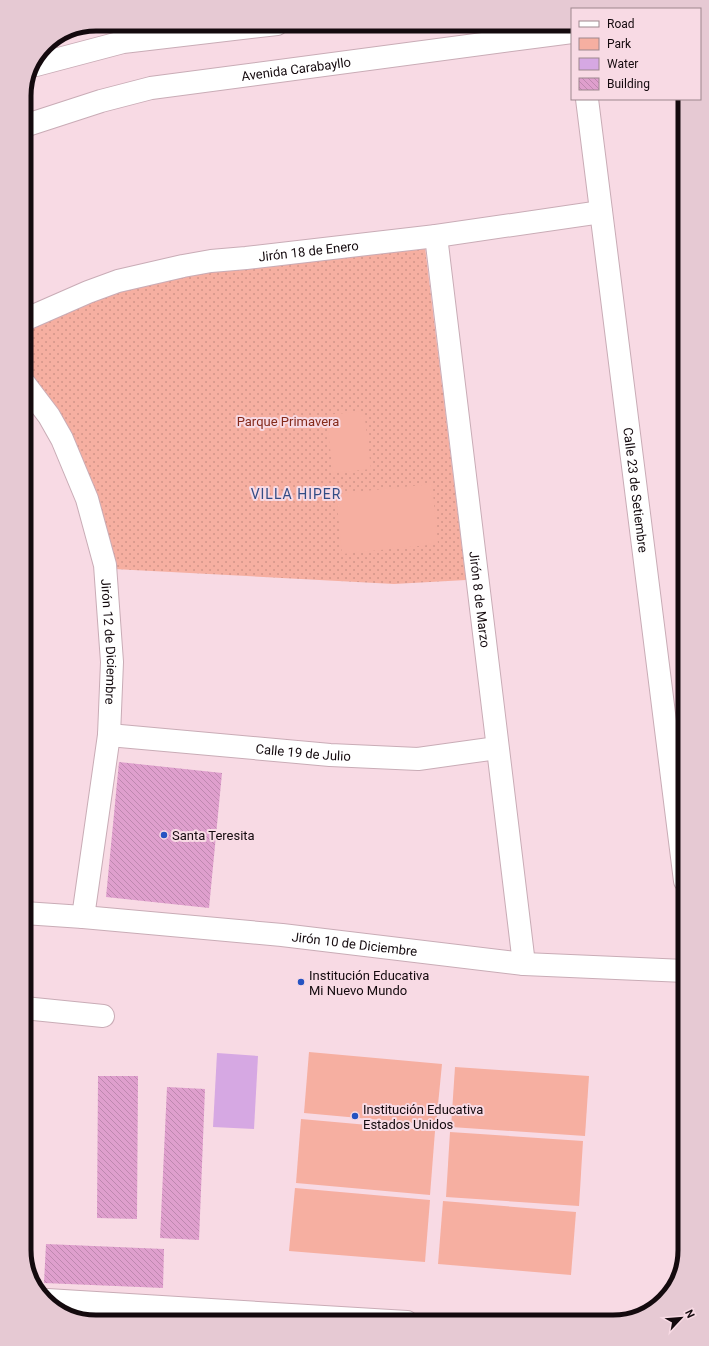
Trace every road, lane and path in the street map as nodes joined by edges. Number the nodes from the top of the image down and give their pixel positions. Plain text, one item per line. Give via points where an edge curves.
1 (217, 31) edge
2 (571, 32) edge
3 (40, 64) edge
4 (587, 100) edge
5 (31, 124) edge
6 (601, 212) junction
7 (436, 236) junction
8 (31, 317) edge
9 (31, 392) edge
10 (109, 736) junction
11 (497, 748) junction
12 (678, 825) edge
13 (31, 913) edge
14 (83, 917) junction
15 (524, 964) junction
16 (678, 972) edge
17 (31, 1009) edge
18 (103, 1016) dead end
19 (54, 1300) edge
20 (292, 1315) edge

1 - 3 street via 123,42
2 - 5 street, Avenida Carabayllo via 151,88 100,101
4 - 6 street, Calle 23 de Setiembre
6 - 7 street, Jirón 18 de Enero
6 - 12 street, Calle 23 de Setiembre
7 - 8 street, Jirón 18 de Enero via 183,266 103,286
7 - 11 street, Jirón 8 de Marzo
9 - 10 street, Jirón 12 de Diciembre via 62,439 87,499 105,565 112,662
10 - 11 street, Calle 19 de Julio via 330,755 418,759
10 - 14 street, Jirón 12 de Diciembre
11 - 15 street, Jirón 8 de Marzo
13 - 14 street, Jirón 10 de Diciembre
14 - 15 street, Jirón 10 de Diciembre via 282,935
15 - 16 street, Jirón 10 de Diciembre
17 - 18 street
19 - 20 street

